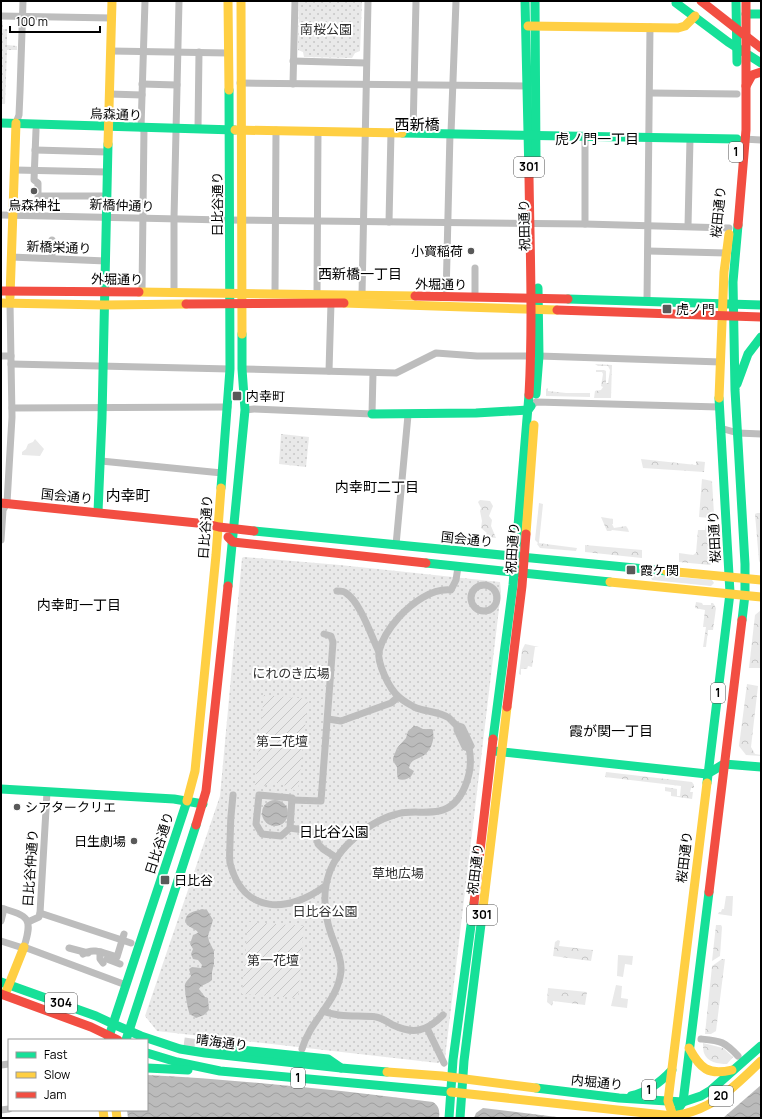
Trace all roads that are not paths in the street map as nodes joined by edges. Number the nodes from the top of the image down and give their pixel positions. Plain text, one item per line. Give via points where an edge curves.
1 (23, 1) edge
2 (112, 1) edge
3 (145, 1) edge
4 (178, 1) edge
5 (228, 1) edge
6 (241, 1) edge
7 (295, 1) edge
8 (368, 1) edge
9 (416, 1) edge
10 (456, 1) edge
11 (525, 1) edge
12 (535, 1) edge
13 (740, 1) edge
14 (676, 3) dead end
15 (703, 3) edge
16 (746, 14) junction
17 (761, 14) edge
18 (1, 16) edge
19 (23, 16) junction
20 (695, 16) junction
21 (112, 18) junction
22 (526, 26) junction
23 (536, 26) junction
24 (650, 27) junction
25 (737, 30) junction
26 (746, 37) junction
27 (737, 47) junction
28 (761, 48) edge
29 (111, 51) junction
30 (143, 51) junction
31 (178, 52) junction
32 (199, 52) junction
33 (228, 53) junction
34 (746, 53) junction
35 (294, 61) junction
36 (366, 63) junction
37 (761, 63) edge
38 (761, 72) edge
39 (240, 83) junction
40 (142, 84) junction
41 (293, 84) junction
42 (415, 84) junction
43 (177, 85) junction
44 (366, 85) junction
45 (453, 85) junction
46 (527, 86) junction
47 (746, 87) junction
48 (650, 93) junction
49 (109, 94) junction
50 (737, 94) junction
51 (142, 95) junction
52 (1, 123) edge
53 (16, 124) junction
54 (108, 126) junction
55 (143, 128) junction
56 (176, 128) junction
57 (198, 128) junction
58 (229, 129) junction
59 (241, 129) junction
60 (36, 130) dead end
61 (276, 130) junction
62 (318, 131) junction
63 (365, 132) junction
64 (390, 132) junction
65 (414, 133) junction
66 (450, 133) junction
67 (532, 135) junction
68 (585, 137) junction
69 (649, 138) junction
70 (690, 139) junction
71 (741, 139) junction
72 (761, 140) edge
73 (35, 150) junction
74 (107, 152) junction
75 (14, 170) junction
76 (35, 171) junction
77 (107, 172) junction
78 (107, 196) junction
79 (1, 215) edge
80 (13, 215) junction
81 (106, 216) junction
82 (143, 217) junction
83 (174, 218) junction
84 (230, 220) junction
85 (242, 220) junction
86 (275, 220) junction
87 (316, 221) junction
88 (363, 221) junction
89 (389, 222) junction
90 (448, 223) junction
91 (533, 224) junction
92 (584, 224) junction
93 (648, 225) junction
94 (688, 226) junction
95 (729, 228) junction
96 (52, 240) dead end
97 (648, 251) junction
98 (726, 252) junction
99 (11, 257) junction
100 (52, 258) junction
101 (106, 261) junction
102 (475, 268) dead end
103 (6, 291) edge
104 (105, 292) junction
105 (142, 292) junction
106 (174, 292) junction
107 (230, 293) junction
108 (242, 293) junction
109 (275, 293) junction
110 (317, 294) junction
111 (362, 295) junction
112 (446, 297) junction
113 (475, 297) junction
114 (534, 298) junction
115 (647, 301) junction
116 (6, 303) edge
117 (723, 303) junction
118 (229, 304) junction
119 (243, 304) junction
120 (331, 304) junction
121 (734, 304) junction
122 (105, 305) junction
123 (761, 305) edge
124 (534, 309) junction
125 (723, 315) junction
126 (734, 316) junction
127 (761, 317) edge
128 (761, 337) edge
129 (1, 356) edge
130 (11, 356) junction
131 (535, 356) junction
132 (721, 362) junction
133 (11, 364) junction
134 (104, 366) junction
135 (230, 369) junction
136 (242, 369) junction
137 (329, 371) junction
138 (373, 373) junction
139 (735, 390) junction
140 (531, 406) junction
141 (103, 407) junction
142 (228, 407) junction
143 (719, 407) junction
144 (12, 408) junction
145 (245, 410) junction
146 (372, 414) junction
147 (408, 415) junction
148 (720, 428) junction
149 (738, 433) junction
150 (761, 434) edge
151 (101, 462) junction
152 (222, 472) junction
153 (4, 503) edge
154 (98, 512) junction
155 (219, 527) junction
156 (234, 528) junction
157 (1, 540) edge
158 (233, 542) junction
159 (396, 544) junction
160 (520, 558) junction
161 (458, 567) junction
162 (519, 573) junction
163 (730, 578) junction
164 (746, 578) junction
165 (761, 580) edge
166 (337, 591) dead end
167 (730, 593) junction
168 (745, 595) junction
169 (761, 597) edge
170 (324, 634) dead end
171 (379, 652) junction
172 (720, 673) junction
173 (735, 675) junction
174 (398, 697) junction
175 (328, 719) junction
176 (714, 722) junction
177 (729, 723) junction
178 (492, 751) junction
179 (502, 751) junction
180 (724, 764) junction
181 (761, 767) edge
182 (707, 774) junction
183 (1, 789) edge
184 (47, 792) junction
185 (232, 795) dead end
186 (292, 800) junction
187 (187, 801) junction
188 (203, 804) junction
189 (702, 817) junction
190 (718, 819) junction
191 (290, 828) junction
192 (337, 858) junction
193 (325, 886) junction
194 (694, 887) junction
195 (709, 889) junction
196 (3, 908) edge
197 (40, 913) junction
198 (690, 916) junction
199 (705, 917) junction
200 (1, 921) edge
201 (28, 922) junction
202 (124, 934) dead end
203 (1, 941) edge
204 (131, 943) dead end
205 (24, 948) junction
206 (69, 948) dead end
207 (100, 952) junction
208 (83, 954) dead end
209 (103, 963) dead end
210 (120, 964) dead end
211 (5, 983) edge
212 (126, 985) junction
213 (681, 990) junction
214 (696, 991) junction
215 (3, 995) edge
216 (323, 1011) junction
217 (443, 1015) dead end
218 (113, 1024) junction
219 (427, 1028) junction
220 (129, 1031) junction
221 (110, 1039) edge
222 (126, 1039) edge
223 (701, 1039) dead end
224 (761, 1046) edge
225 (221, 1048) tunnel mouth
226 (689, 1048) junction
227 (302, 1049) dead end
228 (148, 1053) edge
229 (738, 1056) dead end
230 (761, 1061) edge
231 (444, 1064) dead end
232 (148, 1068) edge
233 (341, 1068) junction
234 (672, 1070) junction
235 (734, 1070) junction
236 (220, 1071) junction
237 (452, 1077) junction
238 (462, 1078) junction
239 (451, 1092) junction
240 (462, 1093) junction
241 (619, 1098) junction
242 (668, 1101) junction
243 (682, 1102) junction
244 (450, 1113) edge
245 (460, 1114) edge
246 (673, 1116) junction

1 - 19 street
2 - 21 main road
3 - 30 street
4 - 31 street
5 - 33 main road, 日比谷通り
6 - 39 main road, 日比谷通り
7 - 35 street
8 - 36 street
9 - 42 street
10 - 45 street
11 - 22 main road, 祝田通り / 301
12 - 23 main road, 祝田通り / 301
13 - 15 main road via 725,12
13 - 16 main road, 桜田通り / 1
13 - 25 main road, 桜田通り / 1
14 - 20 main road
15 - 25 main road
16 - 17 main road
16 - 26 main road, 桜田通り / 1
18 - 19 street
19 - 21 street
19 - 53 street via 19,115
20 - 24 main road via 685,26 678,28
20 - 27 main road
21 - 29 main road
22 - 23 main road
22 - 46 main road, 祝田通り / 301
23 - 24 main road
23 - 67 main road, 祝田通り / 301
24 - 48 street
25 - 26 main road
25 - 27 main road, 桜田通り / 1
26 - 28 main road
26 - 34 main road, 桜田通り / 1
27 - 34 main road
27 - 50 main road, 桜田通り / 1
29 - 30 street
29 - 49 main road
30 - 31 street
30 - 40 street
31 - 32 street
31 - 43 street
32 - 33 street
32 - 57 street
33 - 58 main road, 日比谷通り
34 - 37 main road
34 - 47 main road, 桜田通り / 1
35 - 36 street
35 - 41 street
36 - 44 street
38 - 47 main road via 752,75
39 - 41 street
39 - 59 main road, 日比谷通り
40 - 43 street
40 - 51 street
41 - 44 street
42 - 44 street
42 - 45 street
42 - 65 street
43 - 56 street
44 - 63 street
45 - 46 street
45 - 66 street
46 - 67 main road, 祝田通り / 301
47 - 71 main road, 桜田通り / 1
48 - 50 street
48 - 69 street
49 - 51 street
49 - 54 main road
50 - 71 main road, 桜田通り / 1
51 - 55 street
52 - 53 main road, 烏森通り
53 - 54 main road, 烏森通り
53 - 75 main road
54 - 55 main road, 烏森通り
54 - 74 main road
55 - 56 main road, 烏森通り
55 - 82 street
56 - 57 main road, 烏森通り
56 - 83 street
57 - 58 main road, 烏森通り
58 - 59 main road, 烏森通り
58 - 84 main road, 日比谷通り
59 - 61 main road, 烏森通り
59 - 85 main road, 日比谷通り
60 - 73 street
61 - 62 main road, 烏森通り
61 - 86 street
62 - 63 main road, 烏森通り
62 - 87 street
63 - 64 main road, 烏森通り
63 - 88 street
64 - 65 main road, 烏森通り
64 - 89 street
65 - 66 main road, 烏森通り
66 - 67 main road, 烏森通り
66 - 90 street
67 - 68 main road, 烏森通り
67 - 91 main road, 祝田通り / 301
68 - 69 main road, 烏森通り
68 - 92 street
69 - 70 main road, 烏森通り
69 - 93 street
70 - 71 main road, 烏森通り
70 - 94 street
71 - 72 street
71 - 95 main road, 桜田通り / 1
71 - 121 main road, 桜田通り / 1
73 - 74 street
73 - 76 street
74 - 77 main road
75 - 76 street
75 - 80 main road
76 - 77 street
76 - 78 street via 34,180 38,183 38,196
77 - 78 main road
78 - 81 main road
79 - 80 street, 新橋仲通り
80 - 81 street, 新橋仲通り
80 - 99 main road
81 - 82 street, 新橋仲通り
81 - 101 main road
82 - 83 street, 新橋仲通り
82 - 105 street
83 - 84 street, 新橋仲通り
83 - 106 street
84 - 85 street, 新橋仲通り
84 - 107 main road, 日比谷通り
85 - 86 street, 新橋仲通り
85 - 108 main road, 日比谷通り
86 - 87 street, 新橋仲通り
86 - 109 street
87 - 88 street, 新橋仲通り
87 - 110 street
88 - 89 street, 新橋仲通り
88 - 111 street
89 - 90 street, 新橋仲通り
90 - 91 street, 新橋仲通り
90 - 112 street
91 - 92 street, 新橋仲通り
91 - 114 main road, 祝田通り / 301
92 - 93 street, 新橋仲通り
93 - 94 street, 新橋仲通り
93 - 97 street
94 - 95 street, 新橋仲通り
95 - 98 main road, 桜田通り / 1
96 - 100 street
97 - 98 street
97 - 115 street
98 - 117 main road, 桜田通り / 1
99 - 100 street, 新橋栄通り
99 - 103 main road
100 - 101 street, 新橋栄通り
101 - 104 main road
102 - 113 street
103 - 104 main road, 外堀通り
103 - 116 main road
104 - 105 main road, 外堀通り
104 - 122 main road
105 - 106 main road, 外堀通り
106 - 107 main road, 外堀通り
107 - 108 main road, 外堀通り
107 - 118 main road, 日比谷通り
108 - 109 main road, 外堀通り
108 - 119 main road, 日比谷通り
109 - 110 main road, 外堀通り
110 - 111 main road, 外堀通り
111 - 112 main road, 外堀通り
112 - 113 main road, 外堀通り
113 - 114 main road, 外堀通り
114 - 115 main road, 外堀通り
114 - 124 main road, 祝田通り / 301
115 - 117 main road, 外堀通り
116 - 122 main road, 外堀通り
116 - 130 street
117 - 121 main road, 外堀通り
117 - 125 main road, 桜田通り / 1
118 - 119 main road, 外堀通り
118 - 122 main road, 外堀通り
118 - 135 main road, 日比谷通り
119 - 120 main road, 外堀通り
119 - 136 main road, 日比谷通り
120 - 124 main road, 外堀通り
120 - 137 street
121 - 123 main road, 外堀通り
121 - 126 main road, 桜田通り / 1
122 - 134 main road
124 - 125 main road, 外堀通り
124 - 131 main road, 祝田通り / 301
125 - 126 main road, 外堀通り
125 - 132 main road, 桜田通り / 1
126 - 127 main road, 外堀通り
126 - 139 main road, 桜田通り / 1
128 - 139 main road via 748,354
129 - 130 street
130 - 133 street
131 - 132 street
131 - 138 street via 436,353 396,373
131 - 140 main road, 祝田通り / 301
132 - 143 main road, 桜田通り / 1
133 - 134 street
133 - 144 street
134 - 135 street
134 - 141 main road
135 - 142 main road, 日比谷通り
136 - 137 street
136 - 145 main road, 日比谷通り
137 - 138 street
138 - 146 street
139 - 149 main road, 桜田通り / 1
140 - 143 street
140 - 147 main road via 476,413
140 - 160 main road, 祝田通り / 301
141 - 142 street
141 - 144 street
141 - 151 main road
142 - 152 main road, 日比谷通り
143 - 148 main road, 桜田通り / 1
144 - 153 street
145 - 146 street
145 - 156 main road, 日比谷通り
146 - 147 main road
147 - 159 street
148 - 149 street
148 - 163 main road, 桜田通り / 1
149 - 150 street
149 - 164 main road, 桜田通り / 1
151 - 152 street
151 - 154 main road
152 - 155 main road, 日比谷通り
153 - 154 main road, 国会通り
153 - 157 street
154 - 155 main road, 国会通り
155 - 156 main road, 国会通り
155 - 158 main road
155 - 187 main road, 日比谷通り via 195,770
156 - 158 main road, 日比谷通り
156 - 159 main road, 国会通り
158 - 161 main road
158 - 188 main road, 日比谷通り
159 - 160 main road, 国会通り
160 - 162 main road, 祝田通り / 301
160 - 163 main road, 国会通り
161 - 162 main road
161 - 171 street via 451,590 435,592 408,609 392,626
162 - 167 main road
162 - 178 main road, 祝田通り / 301
162 - 179 main road, 祝田通り / 301
163 - 164 main road, 国会通り
163 - 167 main road, 桜田通り / 1
164 - 165 main road, 国会通り
164 - 168 main road, 桜田通り / 1
166 - 171 street via 345,592 352,598
167 - 168 main road
167 - 172 main road, 桜田通り / 1
168 - 169 main road
168 - 173 main road, 桜田通り / 1
170 - 175 street via 332,636 333,642
171 - 174 street via 385,675
172 - 173 main road
172 - 176 main road, 桜田通り / 1
173 - 177 main road, 桜田通り / 1
174 - 175 street via 391,703 342,721
174 - 192 street via 416,708 436,713 462,727 471,746 468,778 460,796 447,809 399,813 385,818 359,833
175 - 186 street via 321,802
176 - 177 main road
176 - 182 main road, 桜田通り / 1
177 - 180 main road, 桜田通り / 1
178 - 179 main road
178 - 237 main road, 祝田通り / 301
179 - 182 main road
179 - 238 main road, 祝田通り / 301
180 - 181 main road
180 - 182 main road
180 - 190 main road, 桜田通り / 1
182 - 189 main road, 桜田通り / 1
183 - 184 main road
184 - 187 main road
184 - 197 street, 日比谷仲通り
185 - 193 street via 230,862 237,880 246,892 263,903 284,905 305,899
186 - 191 street
186 - 191 street via 259,795 256,824 262,834 281,836
187 - 188 main road
187 - 212 main road, 日比谷通り
188 - 220 main road, 日比谷通り
189 - 190 main road
189 - 194 main road, 桜田通り / 1
190 - 195 main road, 桜田通り / 1
191 - 192 street via 310,832 316,836 318,844 323,849
192 - 193 street
193 - 216 street via 327,920 341,966 339,985
194 - 195 main road
194 - 198 main road, 桜田通り / 1
195 - 199 main road, 桜田通り / 1
196 - 200 street
196 - 201 street via 21,914
197 - 201 street, 日比谷仲通り via 39,917
197 - 204 street
198 - 199 main road
198 - 213 main road, 桜田通り / 1
199 - 214 main road, 桜田通り / 1
201 - 205 street, 日比谷仲通り
202 - 207 street via 117,958
203 - 205 street
205 - 211 main road, 日比谷仲通り
205 - 212 street
206 - 210 street
207 - 208 street via 89,950
207 - 209 street
211 - 215 main road, 日比谷仲通り
211 - 218 main road, 晴海通り / 304
212 - 218 main road, 日比谷通り
213 - 214 main road
213 - 234 main road, 桜田通り / 1
214 - 226 main road, 桜田通り / 1
215 - 221 main road, 304 via 91,1027
216 - 219 street via 332,1015 378,1017 410,1031
216 - 227 street via 308,1034
217 - 219 street
218 - 220 main road, 晴海通り / 1
218 - 221 main road, 日比谷通り
219 - 231 street
220 - 222 main road, 日比谷通り
220 - 233 main road, 晴海通り / 1 via 180,1049
223 - 229 street via 718,1040 728,1044
224 - 235 main road, 内堀通り / 20
225 - 233 main road via 328,1059
226 - 235 main road, 20 via 699,1065 714,1073 722,1074
226 - 243 main road, 1
228 - 236 main road, 晴海通り / 1
230 - 246 main road, 内堀通り / 20 via 709,1106 687,1115
232 - 236 main road, 1
233 - 237 main road, 晴海通り / 1
234 - 241 main road, 1 via 654,1087 642,1093
234 - 242 main road, 1
235 - 243 main road, 内堀通り / 20 via 712,1090
236 - 239 main road, 晴海通り / 1
237 - 238 main road, 内堀通り / 1
237 - 239 main road, 301
238 - 240 main road, 祝田通り / 301
238 - 241 main road, 内堀通り / 1
239 - 240 main road, 晴海通り / 1
239 - 244 main road, 301
240 - 245 main road, 301
240 - 246 main road, 内堀通り / 1
241 - 242 main road, 内堀通り / 20
242 - 243 main road, 内堀通り / 20
242 - 246 main road, 1
243 - 246 main road, 1

